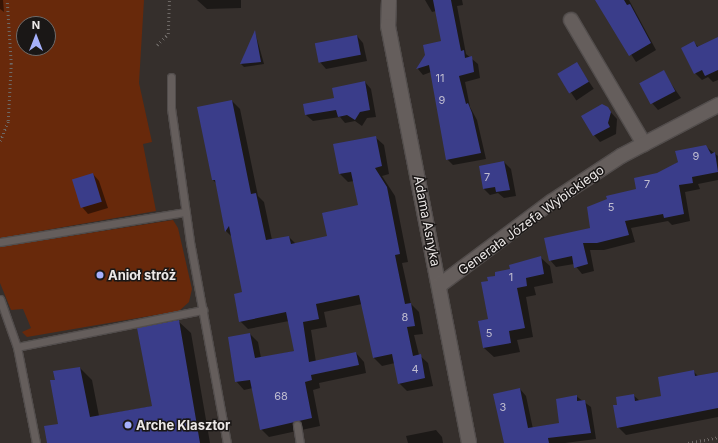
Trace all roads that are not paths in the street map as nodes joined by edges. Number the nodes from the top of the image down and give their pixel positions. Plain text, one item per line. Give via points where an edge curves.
1 (388, 0) edge
2 (571, 20) dead end
3 (170, 77) dead end
4 (718, 105) edge
5 (644, 144) junction
6 (186, 212) junction
7 (0, 242) edge
8 (440, 285) junction
9 (0, 299) edge
10 (203, 310) junction
11 (17, 347) junction
12 (297, 425) dead end
13 (36, 443) edge
14 (227, 443) edge
15 (300, 443) edge
16 (469, 443) edge

1 - 8 street, Adama Asnyka via 388,26
2 - 5 street
3 - 6 lane via 171,108
4 - 5 street, Generała Józefa Wybickiego
5 - 8 street, Generała Józefa Wybickiego via 551,202
6 - 7 lane
6 - 10 lane
8 - 16 street, Adama Asnyka
9 - 11 lane
10 - 11 lane
10 - 14 lane
11 - 13 lane
12 - 15 lane

